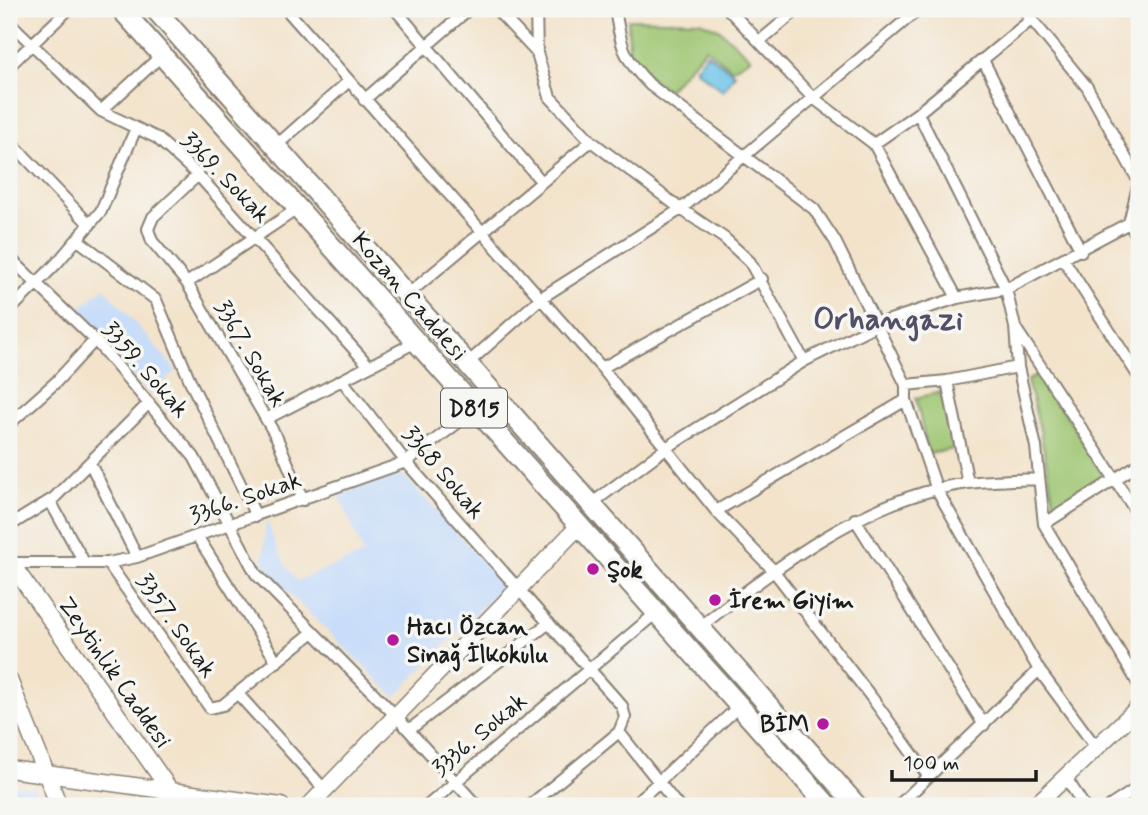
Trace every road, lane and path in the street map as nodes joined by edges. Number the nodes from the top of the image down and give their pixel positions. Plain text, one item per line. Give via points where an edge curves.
1 (69, 9) edge
2 (121, 9) edge
3 (155, 9) edge
4 (286, 9) edge
5 (395, 9) edge
6 (468, 9) edge
7 (496, 9) edge
8 (536, 9) edge
9 (615, 9) edge
10 (728, 9) edge
11 (798, 9) edge
12 (919, 9) edge
13 (1023, 9) edge
14 (1032, 19) junction
15 (9, 22) edge
16 (761, 40) junction
17 (31, 44) junction
18 (427, 45) junction
19 (537, 53) junction
20 (163, 54) junction
21 (983, 60) junction
22 (9, 66) edge
23 (349, 81) junction
24 (812, 97) junction
25 (364, 100) junction
26 (101, 111) junction
27 (918, 113) junction
28 (136, 128) junction
29 (9, 140) edge
30 (591, 141) junction
31 (874, 144) junction
32 (277, 145) junction
33 (746, 156) junction
34 (198, 175) junction
35 (541, 181) junction
36 (1139, 182) edge
37 (300, 207) junction
38 (681, 209) junction
39 (1129, 223) junction
40 (90, 225) junction
41 (480, 232) junction
42 (1139, 238) edge
43 (257, 239) junction
44 (78, 240) junction
45 (1081, 251) junction
46 (9, 257) edge
47 (1064, 260) junction
48 (762, 279) junction
49 (187, 283) junction
50 (36, 284) junction
51 (1006, 289) junction
52 (407, 295) junction
53 (541, 298) junction
54 (957, 298) junction
55 (9, 311) edge
56 (878, 324) junction
57 (1015, 327) junction
58 (95, 340) junction
59 (418, 341) junction
60 (804, 361) junction
61 (468, 363) junction
62 (369, 366) junction
63 (1018, 367) junction
64 (602, 368) junction
65 (1139, 377) edge
66 (342, 380) junction
67 (947, 381) junction
68 (906, 385) junction
69 (906, 400) junction
70 (149, 403) junction
71 (475, 409) junction
72 (266, 419) junction
73 (9, 424) edge
74 (666, 448) junction
75 (406, 462) junction
76 (90, 463) junction
77 (1139, 464) edge
78 (1038, 479) junction
79 (1116, 479) junction
80 (968, 483) junction
81 (937, 490) junction
82 (303, 500) junction
83 (50, 501) junction
84 (591, 504) junction
85 (716, 511) junction
86 (256, 516) junction
87 (1139, 516) edge
88 (855, 519) junction
89 (231, 524) junction
90 (1044, 524) junction
91 (9, 526) edge
92 (579, 526) junction
93 (197, 536) junction
94 (137, 557) junction
95 (84, 562) junction
96 (10, 563) edge
97 (108, 563) junction
98 (773, 570) junction
99 (516, 590) junction
100 (656, 613) junction
101 (549, 624) junction
102 (701, 626) junction
103 (313, 632) junction
104 (277, 662) junction
105 (590, 667) junction
106 (1039, 670) junction
107 (9, 680) edge
108 (1139, 685) edge
109 (238, 694) junction
110 (739, 706) junction
111 (1139, 707) edge
112 (395, 715) junction
113 (984, 725) junction
114 (409, 730) junction
115 (619, 732) junction
116 (1095, 746) junction
117 (9, 769) edge
118 (46, 774) junction
119 (1065, 776) junction
120 (929, 777) junction
121 (658, 781) junction
122 (455, 782) junction
123 (1139, 787) edge
124 (324, 789) junction
125 (171, 793) junction
126 (59, 806) edge
127 (181, 806) edge
128 (281, 806) edge
129 (309, 806) edge
130 (427, 806) edge
131 (477, 806) edge
132 (529, 806) edge
133 (633, 806) edge
134 (678, 806) edge
135 (828, 806) edge
136 (857, 806) edge
137 (898, 806) edge
138 (1035, 806) edge
139 (1084, 806) edge
140 (1110, 806) edge

1 - 17 street
2 - 20 highway, Kozan Caddesi / D815
3 - 32 highway, Kozan Caddesi / D815
4 - 23 street
5 - 18 street
6 - 18 street
7 - 19 street
8 - 19 street
9 - 33 street via 622,51 631,66
10 - 16 street
11 - 16 street
12 - 24 street
13 - 14 street
14 - 21 street
14 - 36 street via 1087,87
15 - 17 street, 3369. Sokak
16 - 24 street
17 - 22 street
17 - 26 street, 3369. Sokak
18 - 25 street
18 - 35 street
19 - 30 street via 550,97
20 - 26 street
20 - 37 highway, Kozan Caddesi / D815
21 - 27 street
21 - 45 street
23 - 25 street
23 - 32 street
24 - 31 street
24 - 33 street
25 - 41 street
26 - 28 street, 3369. Sokak
27 - 31 street
27 - 51 street
28 - 34 street, 3369. Sokak via 168,146
28 - 40 street via 101,211
29 - 40 street
30 - 35 street
30 - 38 street
31 - 54 street
32 - 52 highway, Kozan Caddesi / D815
33 - 38 street
33 - 56 street via 814,209
34 - 43 street, 3369. Sokak
34 - 49 street, 3367. Sokak via 149,222 149,235
35 - 41 street
36 - 39 street
37 - 43 street
37 - 59 highway, Kozan Caddesi / D815
38 - 48 street via 724,238
38 - 53 street
39 - 42 street
39 - 45 street
40 - 44 street
41 - 52 street
41 - 53 street
43 - 49 street
43 - 62 street, 3369. Sokak
44 - 50 street
44 - 86 street via 156,300
45 - 47 street
46 - 50 street, 3359. Sokak
47 - 51 street
47 - 65 street
48 - 60 street
48 - 64 street
49 - 72 street, 3367. Sokak
50 - 55 street
50 - 58 street, 3359. Sokak
51 - 54 street
51 - 57 street
52 - 61 highway, Kozan Caddesi / D815
53 - 61 street
53 - 64 street
54 - 56 street
56 - 60 street
56 - 68 street
57 - 63 street
57 - 79 street
58 - 70 street, 3359. Sokak
58 - 73 street
59 - 62 street
59 - 71 highway, Kozan Caddesi / D815
60 - 74 street
61 - 84 highway, Kozan Caddesi / D815
62 - 66 street
63 - 67 street
63 - 78 street via 1037,447
64 - 74 street
66 - 72 street
66 - 75 street, 3368 Sokak
67 - 68 street
67 - 80 street
68 - 69 street
69 - 81 street
69 - 85 street
70 - 76 street
70 - 89 street, 3359. Sokak via 194,457
71 - 75 street, 3366. Sokak
71 - 92 highway, Kozan Caddesi / D815
72 - 82 street, 3367. Sokak
74 - 84 street
74 - 85 street
75 - 82 street, 3366. Sokak
75 - 99 street, 3368 Sokak
76 - 83 street
76 - 94 street
77 - 79 street
78 - 80 street
78 - 90 street
79 - 87 street
79 - 90 street
80 - 81 street
81 - 88 street
81 - 106 street
82 - 86 street, 3366. Sokak
83 - 91 street
83 - 95 street
84 - 102 highway, Kozan Caddesi / D815
85 - 98 street
86 - 89 street, 3366. Sokak
88 - 98 street
88 - 113 street
89 - 93 street, 3366. Sokak
89 - 103 street, 3359. Sokak via 256,574
90 - 108 street
92 - 99 street
92 - 100 highway, Kozan Caddesi / D815
93 - 94 street, 3366. Sokak
93 - 104 street
94 - 97 street, 3366. Sokak
95 - 96 street, 3366. Sokak
95 - 97 street, 3366. Sokak
96 - 125 street, Zeytinlik Caddesi
97 - 109 street, 3357. Sokak via 206,705 218,707
98 - 102 street
98 - 120 street
99 - 101 street, 3368 Sokak
99 - 112 street
100 - 105 street, 3336. Sokak
100 - 110 highway, Kozan Caddesi / D815
101 - 105 street, 3368 Sokak
101 - 114 street
102 - 136 highway, Kozan Caddesi / D815
103 - 104 street, 3357. Sokak
103 - 112 street, 3359. Sokak
104 - 109 street, 3357. Sokak
105 - 115 street, 3368 Sokak via 622,706 625,718
105 - 122 street, 3336. Sokak
106 - 113 street
106 - 116 street
107 - 118 street
109 - 124 street
110 - 121 street
110 - 135 highway, Kozan Caddesi / D815
111 - 116 street
112 - 114 street, 3359. Sokak
112 - 124 street
113 - 120 street
114 - 122 street, 3359. Sokak
115 - 121 street
115 - 132 street
116 - 119 street
117 - 118 street
118 - 125 street
118 - 126 street
119 - 138 street
119 - 139 street
120 - 137 street
121 - 133 street
121 - 134 street
122 - 130 street, 3336. Sokak
122 - 131 street, 3359. Sokak
123 - 140 street
124 - 129 street
125 - 127 street, Zeytinlik Caddesi
125 - 128 street

